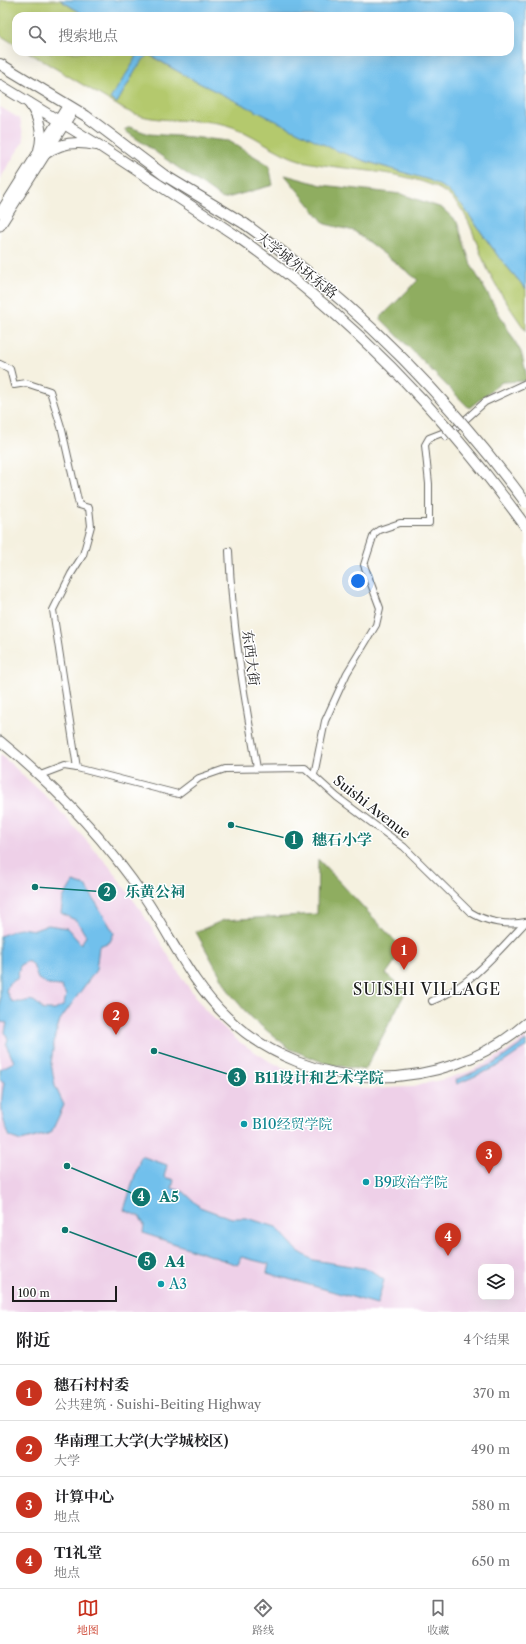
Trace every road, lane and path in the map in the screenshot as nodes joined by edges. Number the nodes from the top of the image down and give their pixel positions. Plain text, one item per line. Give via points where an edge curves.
1 (0, 64) edge
2 (20, 76) junction
3 (0, 85) edge
4 (12, 92) junction
5 (28, 102) junction
6 (71, 107) junction
7 (61, 122) junction
8 (100, 146) junction
9 (42, 152) junction
10 (0, 213) edge
11 (0, 226) edge
12 (0, 364) edge
13 (526, 383) edge
14 (526, 503) edge
15 (526, 527) edge
16 (229, 551) dead end
17 (0, 740) edge
18 (77, 768) junction
19 (257, 768) junction
20 (43, 774) dead end
21 (314, 775) junction
22 (526, 922) edge
23 (432, 1001) dead end
24 (526, 1023) edge

1 - 2 main road, 大学城外环东路
2 - 4 main road via 24,81 24,87 20,92
2 - 6 main road, 大学城外环东路
3 - 4 main road, 大学城外环东路
4 - 5 main road, 大学城外环东路
5 - 7 main road, 大学城外环东路
5 - 9 main road via 40,129
6 - 7 street
6 - 14 main road, 大学城外环东路, bridge via 115,136 164,175 246,224 329,289 413,368 485,449
7 - 8 main road, 大学城外环东路
7 - 9 street
8 - 9 main road via 70,143
8 - 15 main road, 大学城外环东路, bridge via 238,237 325,304 390,365 467,449
9 - 10 street
9 - 11 street
12 - 18 street via 10,369 14,385 26,383 50,391 62,430 79,505 89,508 91,526 82,555 53,610
13 - 21 street, Suishi Avenue via 485,402 446,438 442,433 426,441 429,523 400,523 376,531 364,562 364,569 380,608 376,626 347,673 325,721
16 - 19 street, 东西大街 via 236,636
17 - 24 street via 52,786 109,850 149,904 209,999 237,1027 270,1049 304,1065 340,1074 372,1078 403,1076 435,1071 470,1058 504,1040
18 - 19 street via 178,794 195,780 214,771
18 - 20 street via 64,766
19 - 21 street via 302,768
21 - 22 street, Suishi Avenue via 336,797 404,847 470,912 498,922
22 - 23 street via 472,977 448,994

